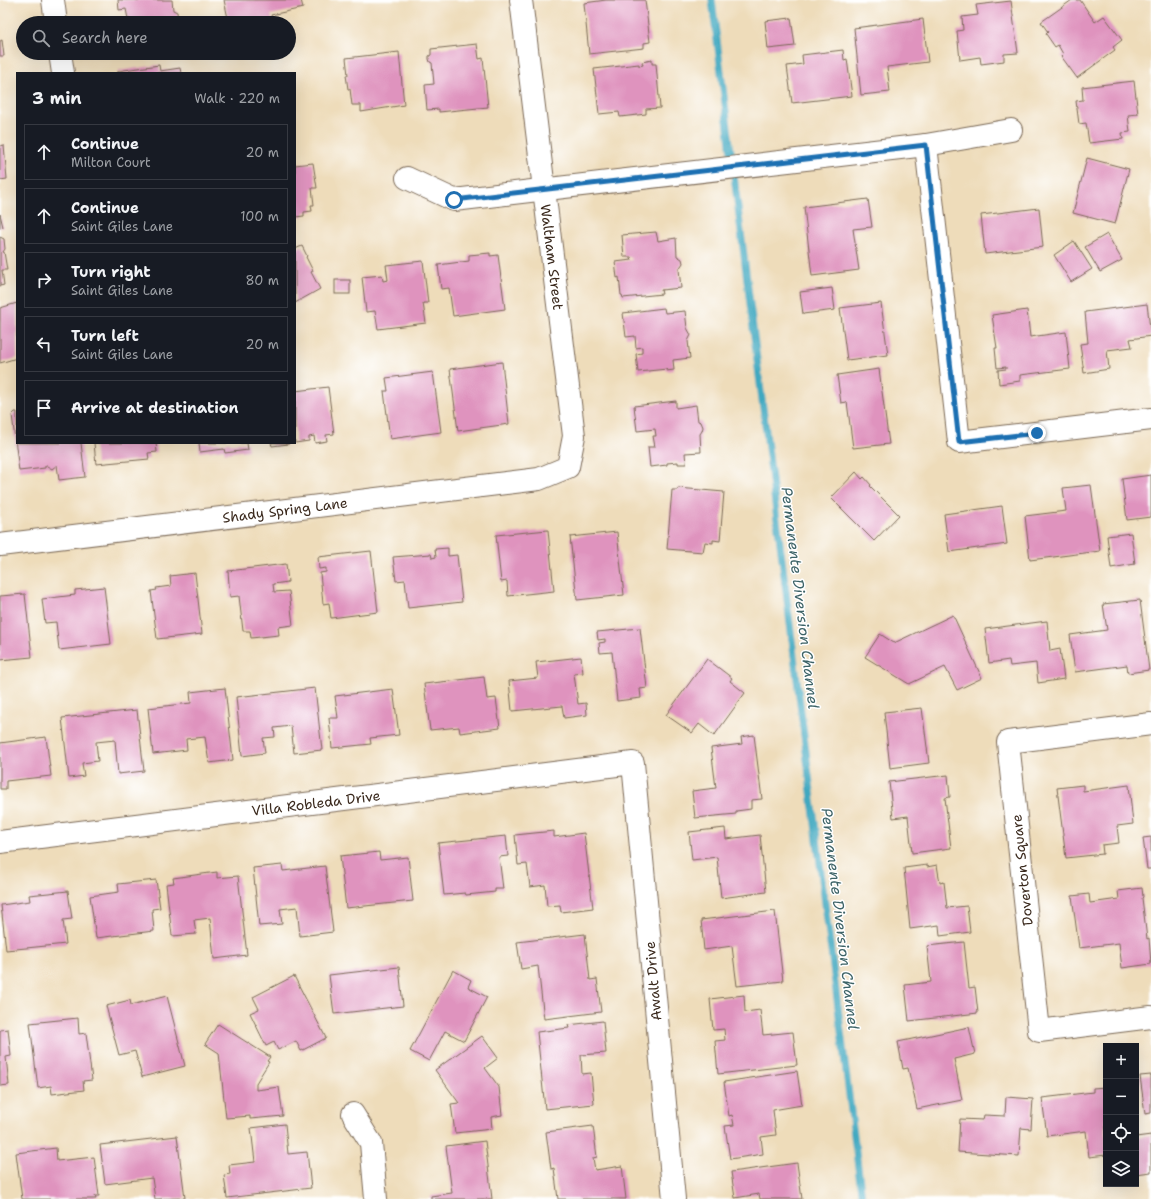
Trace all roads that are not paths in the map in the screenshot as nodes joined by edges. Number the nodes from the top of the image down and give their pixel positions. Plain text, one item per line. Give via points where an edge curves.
1 (53, 0) edge
2 (521, 0) edge
3 (55, 16) edge
4 (61, 60) edge
5 (63, 72) edge
6 (1011, 130) dead end
7 (926, 145) junction
8 (407, 178) dead end
9 (544, 190) junction
10 (1151, 419) edge
11 (568, 467) joint
12 (0, 545) edge
13 (1151, 724) edge
14 (633, 763) joint
15 (0, 842) edge
16 (1151, 1017) edge
17 (353, 1114) dead end
18 (376, 1199) edge
19 (674, 1199) edge

1 - 3 street
2 - 9 street, Waltham Street
4 - 5 street
6 - 7 street
7 - 9 street
7 - 10 street via 959,442
8 - 9 street via 454,200
9 - 11 street, Waltham Street via 574,436
11 - 12 street, Shady Spring Lane via 539,479
13 - 16 street, Doverton Square via 1008,742 1039,1031
14 - 15 street, Villa Robleda Drive
14 - 19 street, Awalt Drive
17 - 18 street via 371,1143

